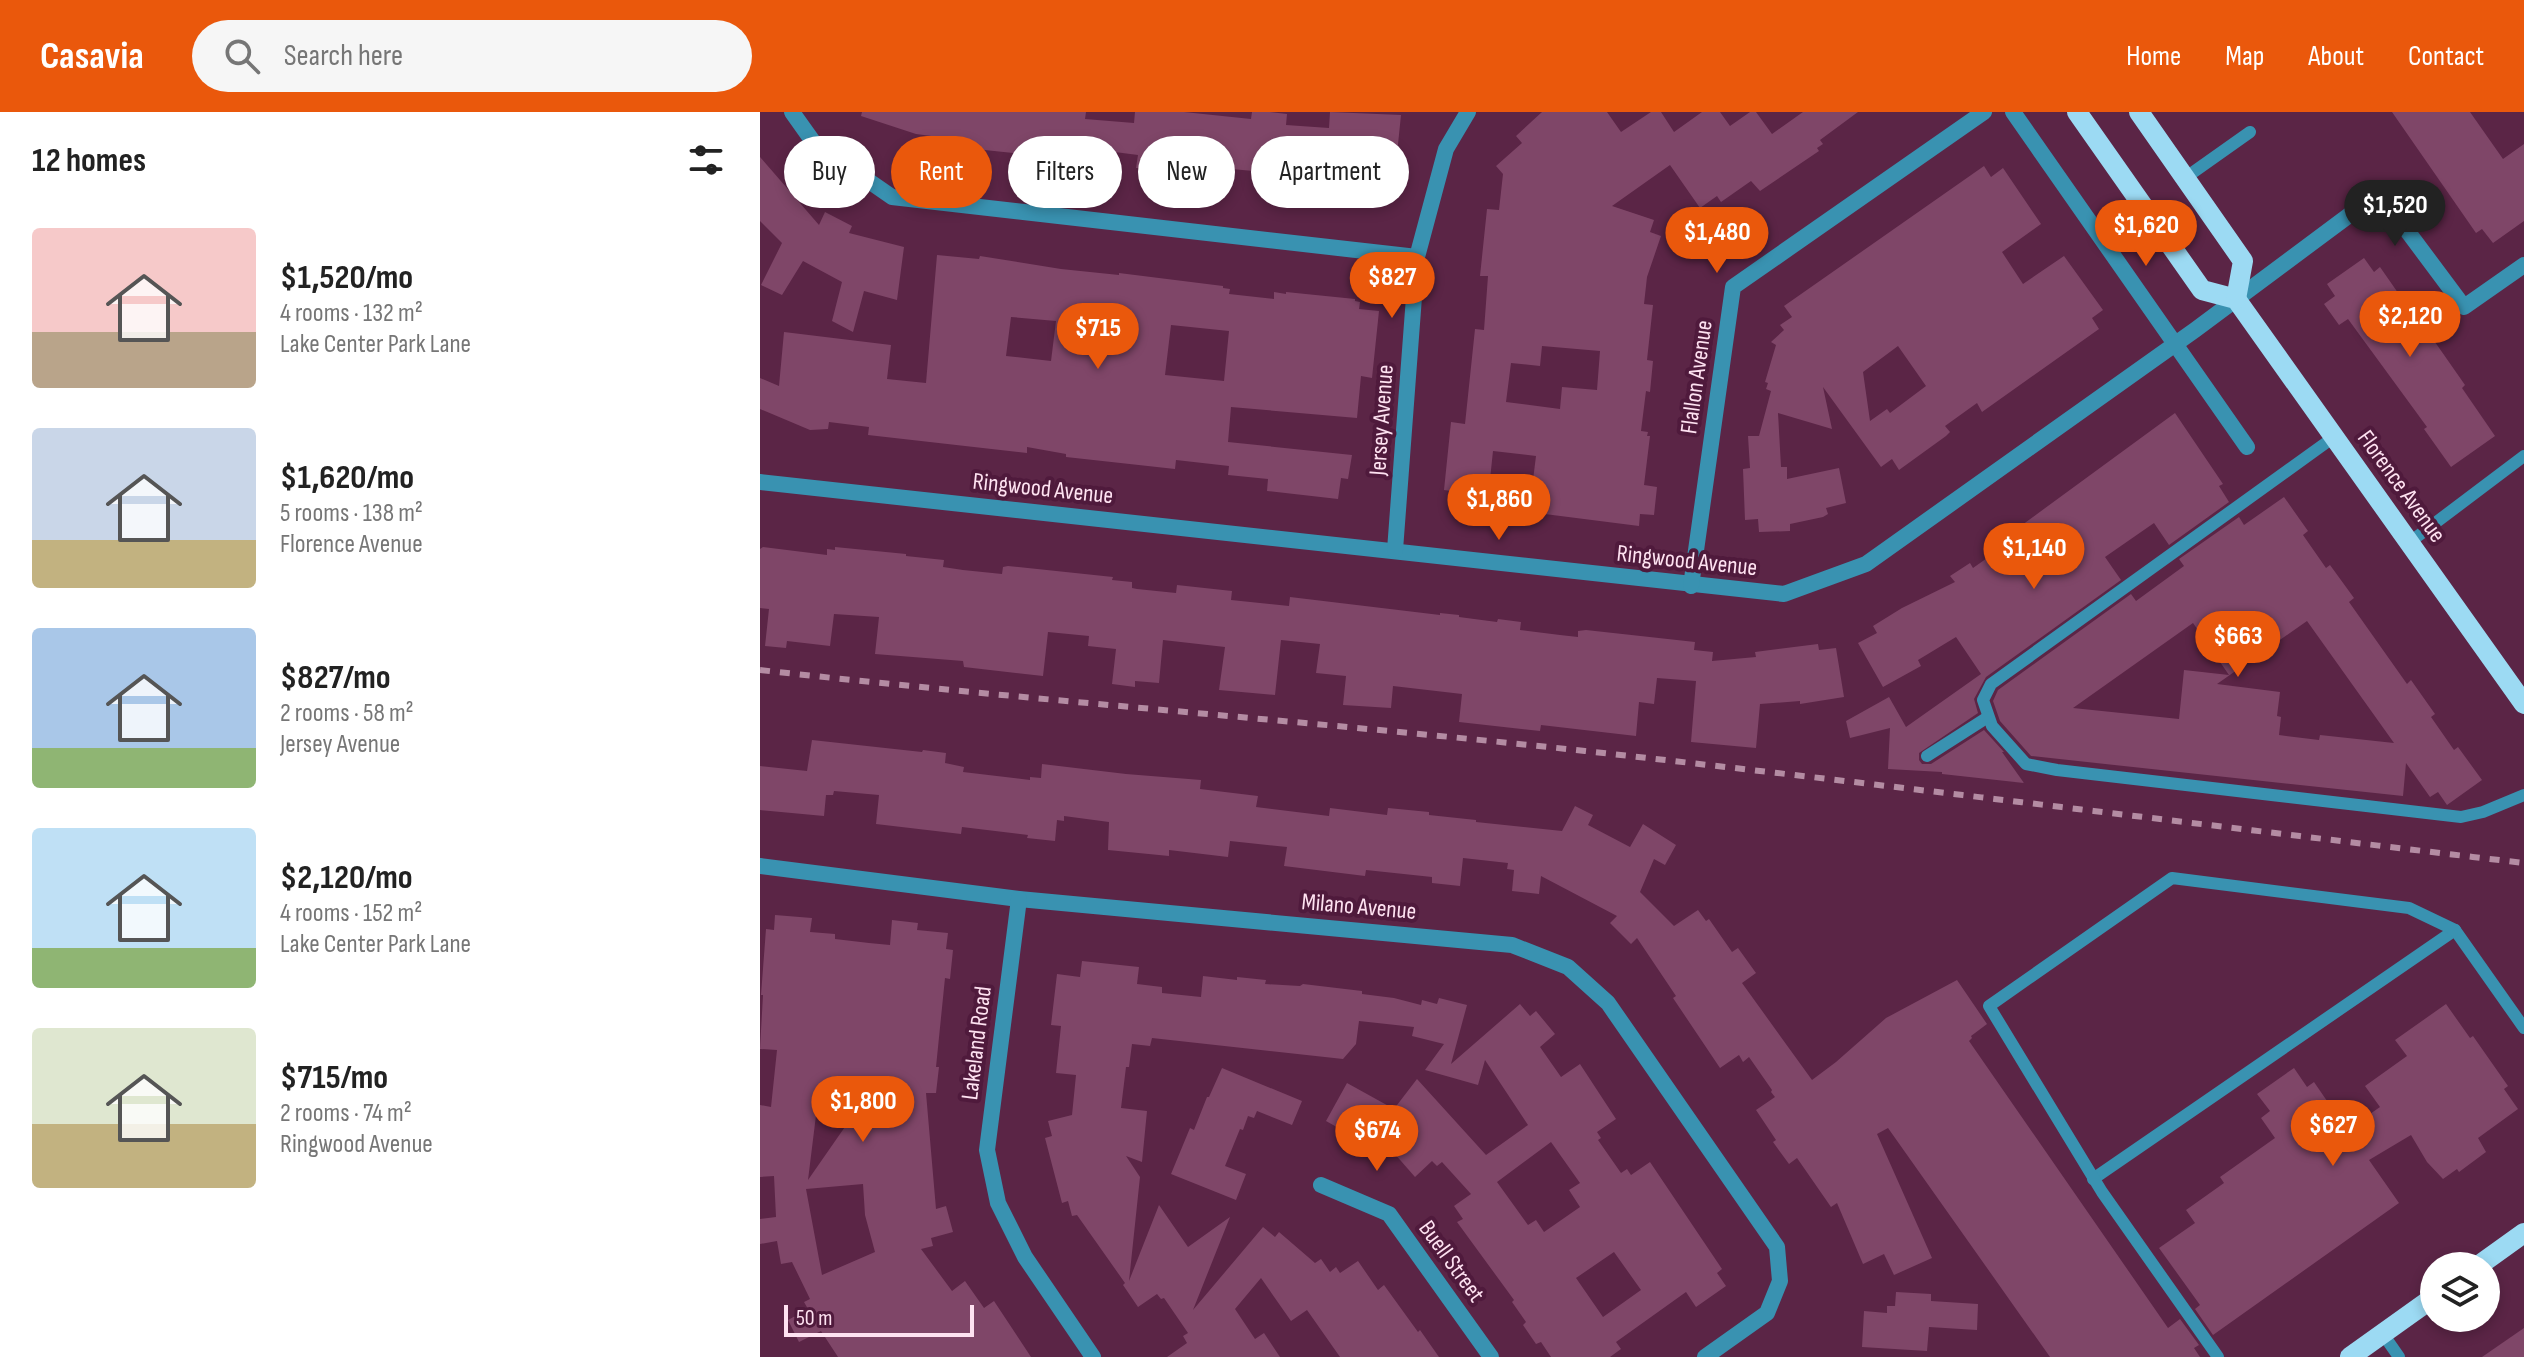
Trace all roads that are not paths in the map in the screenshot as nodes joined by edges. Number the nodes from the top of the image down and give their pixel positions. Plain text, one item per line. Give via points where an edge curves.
1 (792, 112) edge
2 (1468, 112) edge
3 (1984, 112) edge
4 (2013, 112) edge
5 (2077, 112) edge
6 (2139, 112) edge
7 (2250, 132) dead end
8 (2185, 178) junction
9 (1417, 257) junction
10 (2524, 265) edge
11 (2236, 299) junction
12 (2175, 344) junction
13 (2334, 437) junction
14 (2247, 447) dead end
15 (2523, 460) edge
16 (760, 482) edge
17 (2410, 542) junction
18 (1395, 550) junction
19 (1691, 586) junction
20 (2524, 704) edge
21 (1988, 717) junction
22 (1927, 756) dead end
23 (2524, 795) edge
24 (760, 866) edge
25 (1019, 899) junction
26 (2455, 930) junction
27 (2524, 1028) edge
28 (2093, 1179) junction
29 (1321, 1185) dead end
30 (2524, 1233) edge
31 (2498, 1252) edge
32 (2420, 1307) edge
33 (2383, 1334) junction
34 (1093, 1357) edge
35 (1491, 1357) edge
36 (1705, 1357) edge
37 (2218, 1357) edge
38 (2350, 1357) edge
39 (2399, 1357) edge

1 - 9 street via 814,143 892,197
2 - 9 street, Jersey Avenue via 1446,149
3 - 19 street, Flallon Avenue via 1733,287
4 - 12 street
5 - 11 main road via 2202,290
6 - 8 main road
7 - 8 lane
8 - 11 main road via 2243,261
9 - 18 street, Jersey Avenue
10 - 11 street, Ringwood Avenue via 2464,307 2379,193
11 - 12 street, Ringwood Avenue
11 - 13 main road, Florence Avenue
12 - 14 street
12 - 19 street, Ringwood Avenue via 1866,564 1784,594
13 - 17 main road, Florence Avenue
13 - 21 lane via 1991,684 1983,700
15 - 17 lane
16 - 18 street, Ringwood Avenue
17 - 20 main road, Florence Avenue
18 - 19 street, Ringwood Avenue
21 - 22 lane
21 - 23 lane via 2026,764 2057,770 2461,817
24 - 25 street, Milano Avenue
25 - 34 street, Lakeland Road via 987,1150 998,1203 1025,1257
25 - 36 street, Milano Avenue via 1512,945 1568,967 1608,1003 1777,1247 1780,1281 1767,1313
26 - 27 lane
26 - 28 lane
26 - 28 lane via 2409,908 2172,878 1989,1006
28 - 37 lane
29 - 35 street, Buell Street via 1389,1214
30 - 31 main road
32 - 33 main road
33 - 38 main road
33 - 39 lane

